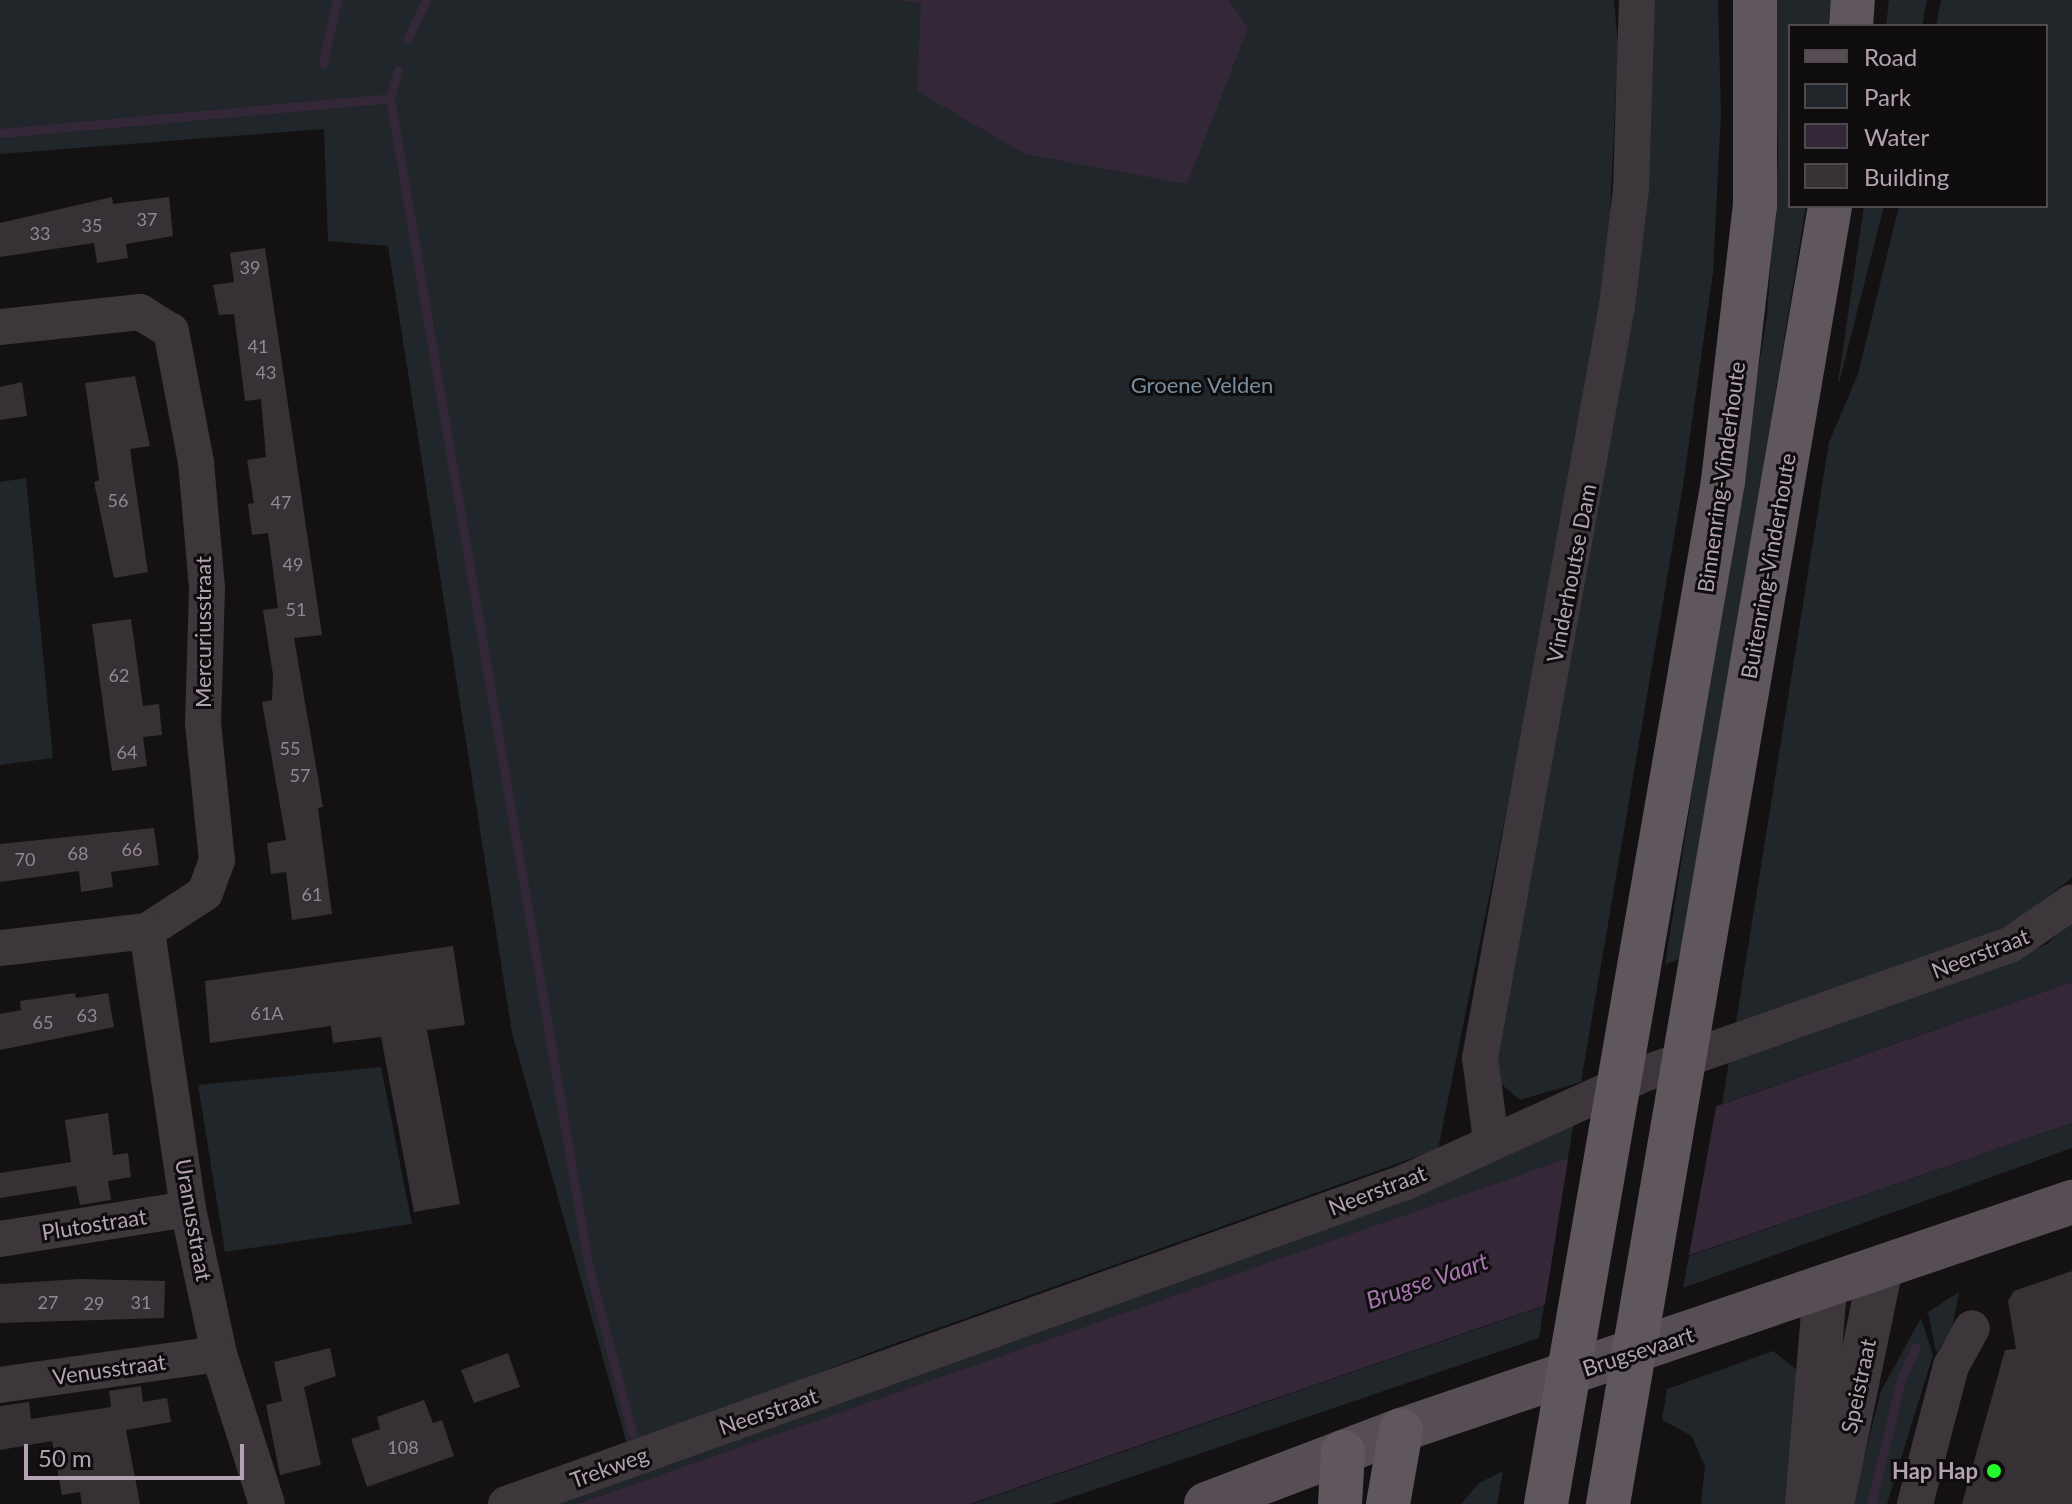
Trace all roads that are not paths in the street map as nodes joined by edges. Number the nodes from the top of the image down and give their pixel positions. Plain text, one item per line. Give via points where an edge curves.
1 (1637, 0) edge
2 (1755, 0) edge
3 (1853, 0) edge
4 (1851, 24) edge
5 (1830, 208) edge
6 (0, 327) edge
7 (2072, 902) edge
8 (147, 931) junction
9 (0, 948) edge
10 (1491, 1141) junction
11 (2072, 1202) edge
12 (188, 1209) junction
13 (0, 1239) edge
14 (1881, 1268) junction
15 (1825, 1290) junction
16 (1972, 1328) dead end
17 (219, 1354) junction
18 (0, 1385) edge
19 (1401, 1430) junction
20 (667, 1446) joint
21 (1343, 1452) junction
22 (1550, 1484) edge
23 (267, 1504) edge
24 (506, 1504) edge
25 (1206, 1504) edge
26 (1340, 1504) edge
27 (1388, 1504) edge
28 (1608, 1504) edge
29 (1807, 1504) edge
30 (1832, 1504) edge
31 (1915, 1504) edge

1 - 10 street, Vinderhoutse Dam via 1631,189 1617,306 1480,1058
2 - 22 highway, Binnenring-Vinderhoute via 1755,206 1736,375
3 - 4 highway
5 - 28 highway, Buitenring-Vinderhoute
6 - 8 street, Mercuriusstraat via 140,312 171,331 198,478 207,589 203,723 217,860 205,893
7 - 10 street, Neerstraat via 2010,945 1646,1073
8 - 9 street, Mercuriusstraat
8 - 12 street, Uranusstraat
10 - 20 street, Neerstraat via 1406,1182
11 - 14 main road, Brugsevaart
12 - 13 street, Plutostraat
12 - 17 street, Uranusstraat
14 - 15 main road, Brugsevaart
14 - 30 street, Speistraat
15 - 19 main road, Brugsevaart
15 - 29 street, Speistraat
16 - 31 street via 1951,1366
17 - 18 street, Venusstraat
17 - 23 street, Uranusstraat
19 - 21 main road, Brugsevaart
19 - 27 highway
20 - 24 street, Trekweg
21 - 25 main road, Brugsevaart
21 - 26 highway

